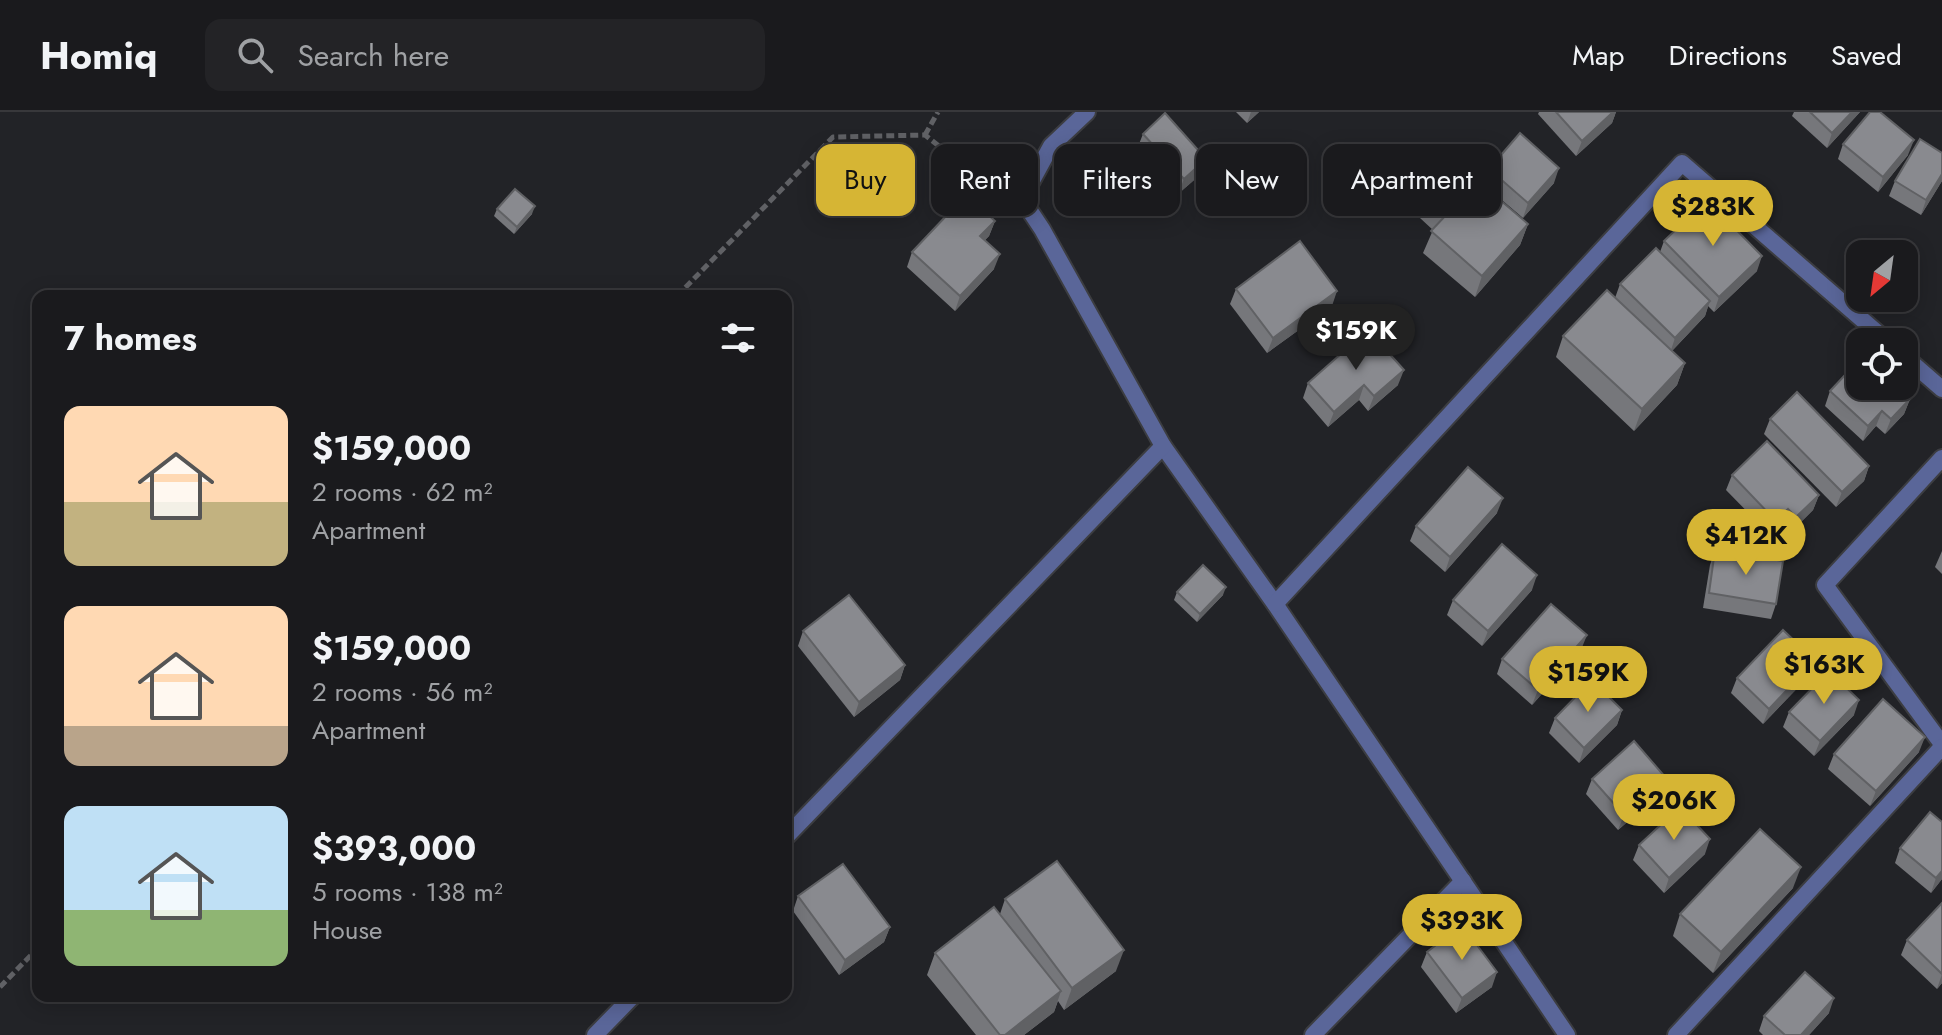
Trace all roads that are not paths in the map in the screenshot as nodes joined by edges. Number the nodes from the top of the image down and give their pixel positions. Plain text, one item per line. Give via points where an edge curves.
1 (1087, 112) edge
2 (1872, 328) edge
3 (1918, 368) edge
4 (1942, 389) edge
5 (1163, 446) junction
6 (1942, 458) edge
7 (1275, 604) junction
8 (1942, 746) edge
9 (792, 831) edge
10 (1463, 881) junction
11 (627, 1002) edge
12 (595, 1035) edge
13 (1313, 1035) edge
14 (1567, 1035) edge
15 (1676, 1035) edge

1 - 5 street via 1051,146 1022,199
2 - 7 street via 1682,163
3 - 4 street
5 - 7 street
5 - 9 street
6 - 8 street via 1825,585
7 - 10 street
8 - 15 street
10 - 13 street
10 - 14 street
11 - 12 street

